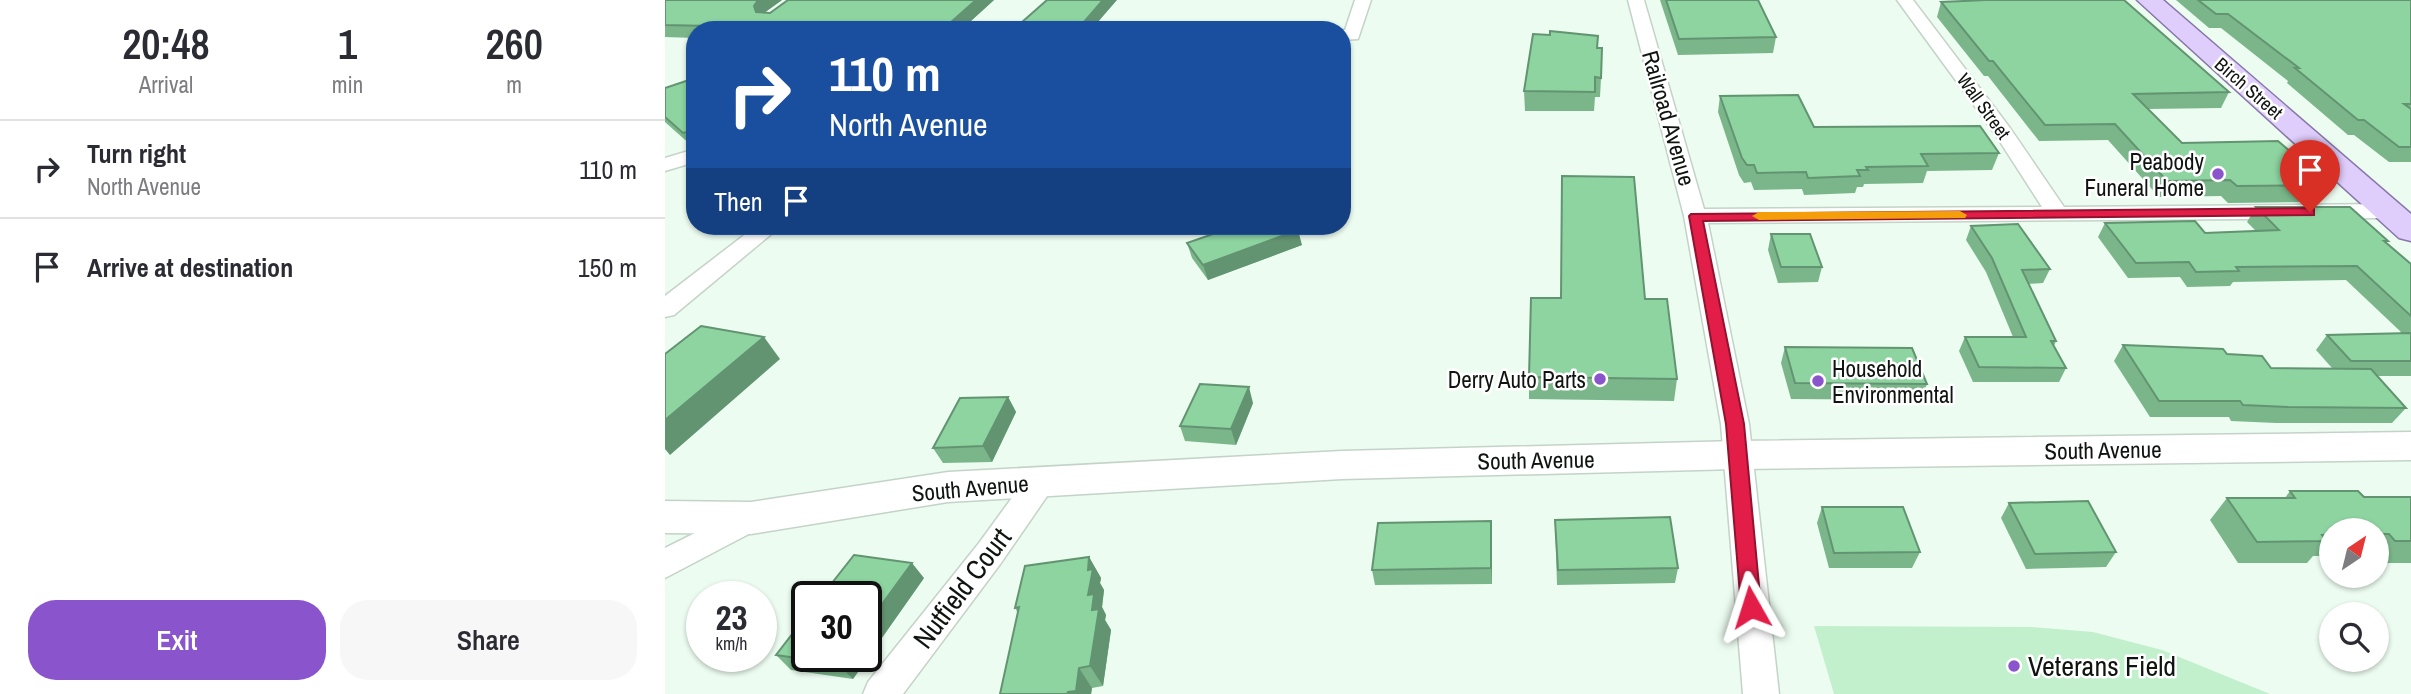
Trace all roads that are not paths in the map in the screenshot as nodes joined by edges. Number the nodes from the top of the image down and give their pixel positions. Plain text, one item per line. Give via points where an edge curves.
1 (1363, 0) edge
2 (1636, 0) edge
3 (1905, 0) edge
4 (2149, 0) edge
5 (1351, 35) edge
6 (686, 158) edge
7 (665, 165) edge
8 (2388, 211) junction
9 (2059, 215) junction
10 (1695, 216) junction
11 (2411, 231) edge
12 (759, 235) edge
13 (665, 309) edge
14 (2411, 446) edge
15 (1737, 455) junction
16 (1041, 481) junction
17 (665, 517) edge
18 (751, 518) junction
19 (665, 564) edge
20 (881, 694) edge
21 (1761, 694) edge

1 - 5 street
2 - 10 street, Railroad Avenue
3 - 9 street, Wall Street
4 - 8 main road, Birch Street
6 - 7 street
8 - 9 street
8 - 11 main road, Birch Street
9 - 10 street
10 - 15 street, Railroad Avenue
12 - 13 street
14 - 15 street, South Avenue
15 - 16 street, South Avenue via 1342,465
15 - 21 street, Railroad Avenue
16 - 18 street, South Avenue via 948,487
16 - 20 street, Nutfield Court
17 - 18 street, South Avenue
18 - 19 street

